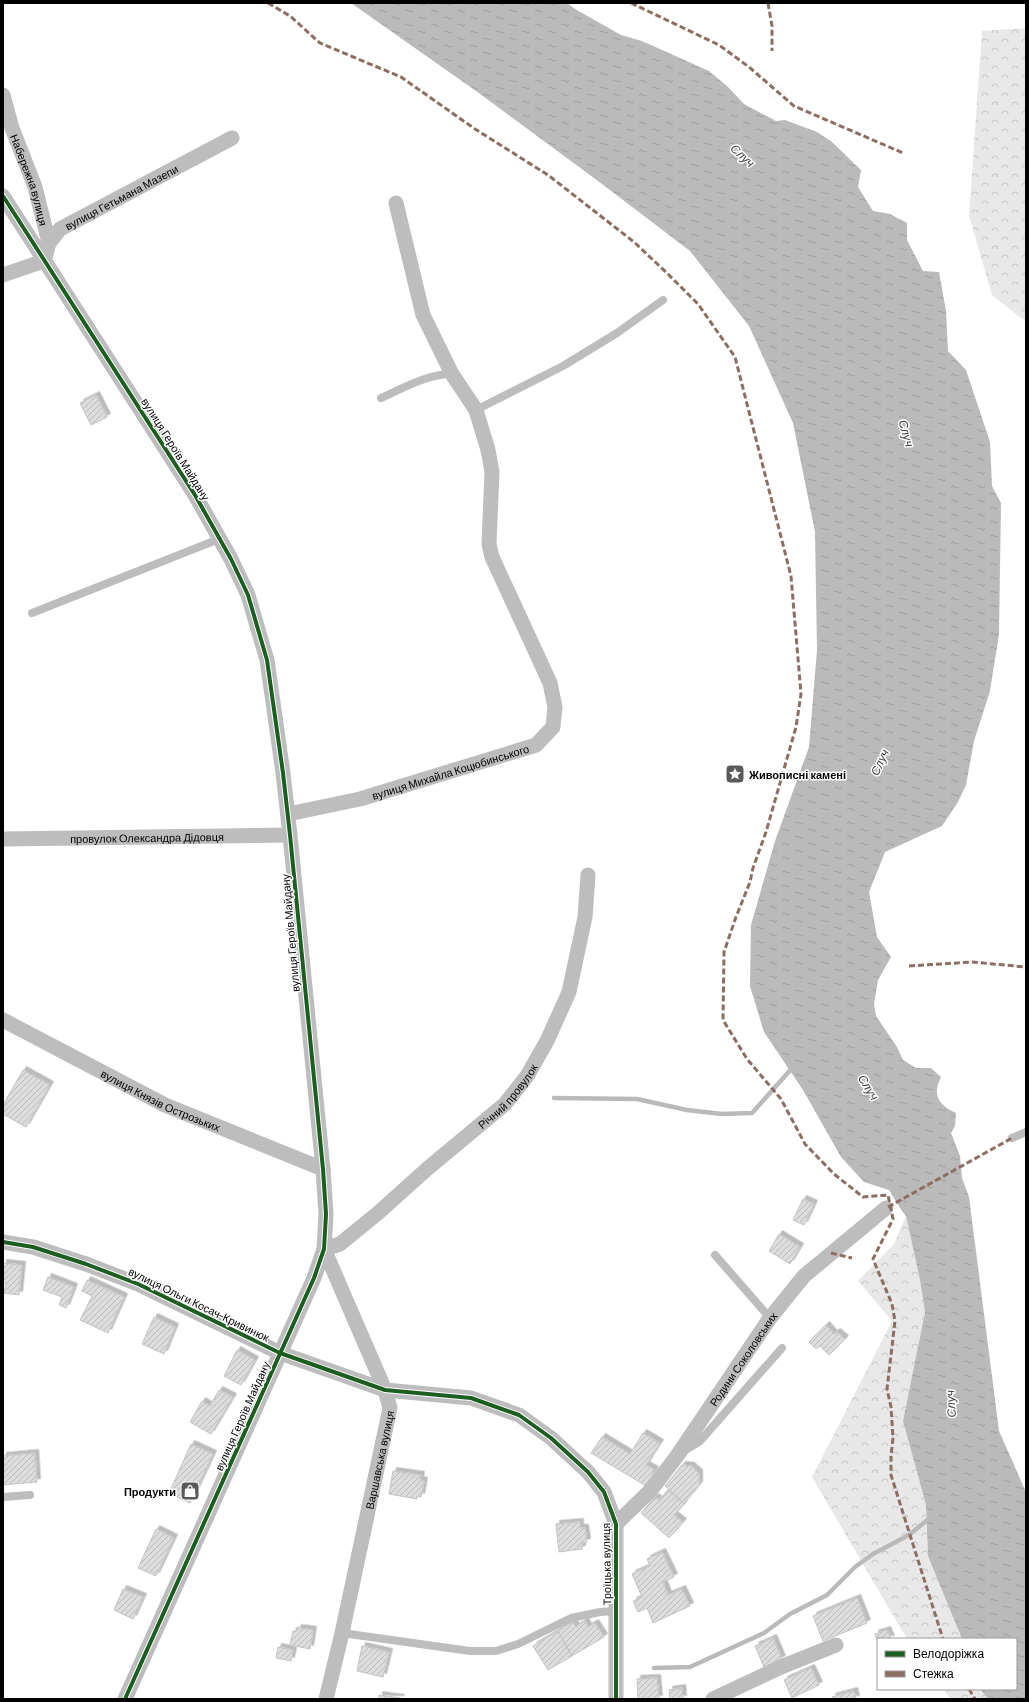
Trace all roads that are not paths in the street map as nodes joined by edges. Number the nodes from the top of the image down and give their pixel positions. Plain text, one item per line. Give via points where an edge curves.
1 (3, 95) edge
2 (232, 138) dead end
3 (3, 196) edge
4 (396, 203) dead end
5 (49, 243) junction
6 (44, 261) junction
7 (3, 275) edge
8 (663, 300) dead end
9 (452, 374) junction
10 (381, 398) dead end
11 (476, 410) junction
12 (219, 539) junction
13 (32, 613) dead end
14 (288, 814) junction
15 (290, 835) junction
16 (3, 839) edge
17 (588, 875) dead end
18 (3, 1020) edge
19 (1026, 1132) edge
20 (1012, 1138) dead end
21 (323, 1169) junction
22 (886, 1208) dead end
23 (3, 1242) edge
24 (324, 1249) junction
25 (715, 1255) dead end
26 (770, 1318) junction
27 (782, 1348) dead end
28 (280, 1353) junction
29 (385, 1390) junction
30 (677, 1456) junction
31 (30, 1495) dead end
32 (3, 1497) edge
33 (616, 1524) junction
34 (615, 1611) junction
35 (342, 1633) junction
36 (836, 1645) dead end
37 (125, 1699) edge
38 (326, 1699) edge
39 (616, 1699) edge
40 (713, 1699) edge

1 - 5 street, Набережна вулиця via 12,128 35,187
2 - 5 street, вулиця Гетьмана Мазепи via 60,229
3 - 6 street, вулиця Героїв Майдану
4 - 9 street, вулиця Михайла Коцюбинського via 423,315
5 - 6 street, вулиця Гетьмана Мазепи
6 - 7 street
6 - 12 street, вулиця Героїв Майдану via 195,494
8 - 11 lane via 617,333 563,366
9 - 10 lane via 442,374 415,382
9 - 11 street, вулиця Михайла Коцюбинського
11 - 14 street, вулиця Михайла Коцюбинського via 492,472 489,544 492,557 550,683 555,707 553,727 536,745 360,799
12 - 13 lane
12 - 14 street, вулиця Героїв Майдану via 248,595 267,660
14 - 15 street, вулиця Героїв Майдану
15 - 16 street, провулок Олександра Дідовця
15 - 21 street, вулиця Героїв Майдану
17 - 24 street, Річний провулок via 585,917 569,992 547,1041 527,1076 505,1104 378,1213 340,1244
18 - 21 street, вулиця Князів Острозьких via 165,1105
19 - 20 lane
21 - 24 street, вулиця Героїв Майдану via 326,1214
22 - 26 street, Родини Соколовських via 804,1276
23 - 28 street, вулиця Ольги Косач-Кривинюк via 33,1247 138,1284
24 - 28 street, вулиця Героїв Майдану via 314,1278
24 - 29 street, Варшавська вулиця
25 - 26 lane
26 - 30 street, Родини Соколовських
27 - 30 lane via 700,1441
28 - 29 street, вулиця Ольги Косач-Кривинюк
28 - 37 street, вулиця Героїв Майдану
29 - 33 street, Троїцька вулиця via 471,1398 519,1415 551,1438 588,1472 604,1492
29 - 35 street, Варшавська вулиця via 390,1408
30 - 33 street, Родини Соколовських via 651,1490
31 - 32 lane
33 - 34 street, Троїцька вулиця
34 - 35 lane via 571,1618 518,1644 496,1651 470,1652
34 - 39 street, Троїцька вулиця
35 - 38 street, Варшавська вулиця
36 - 40 street

